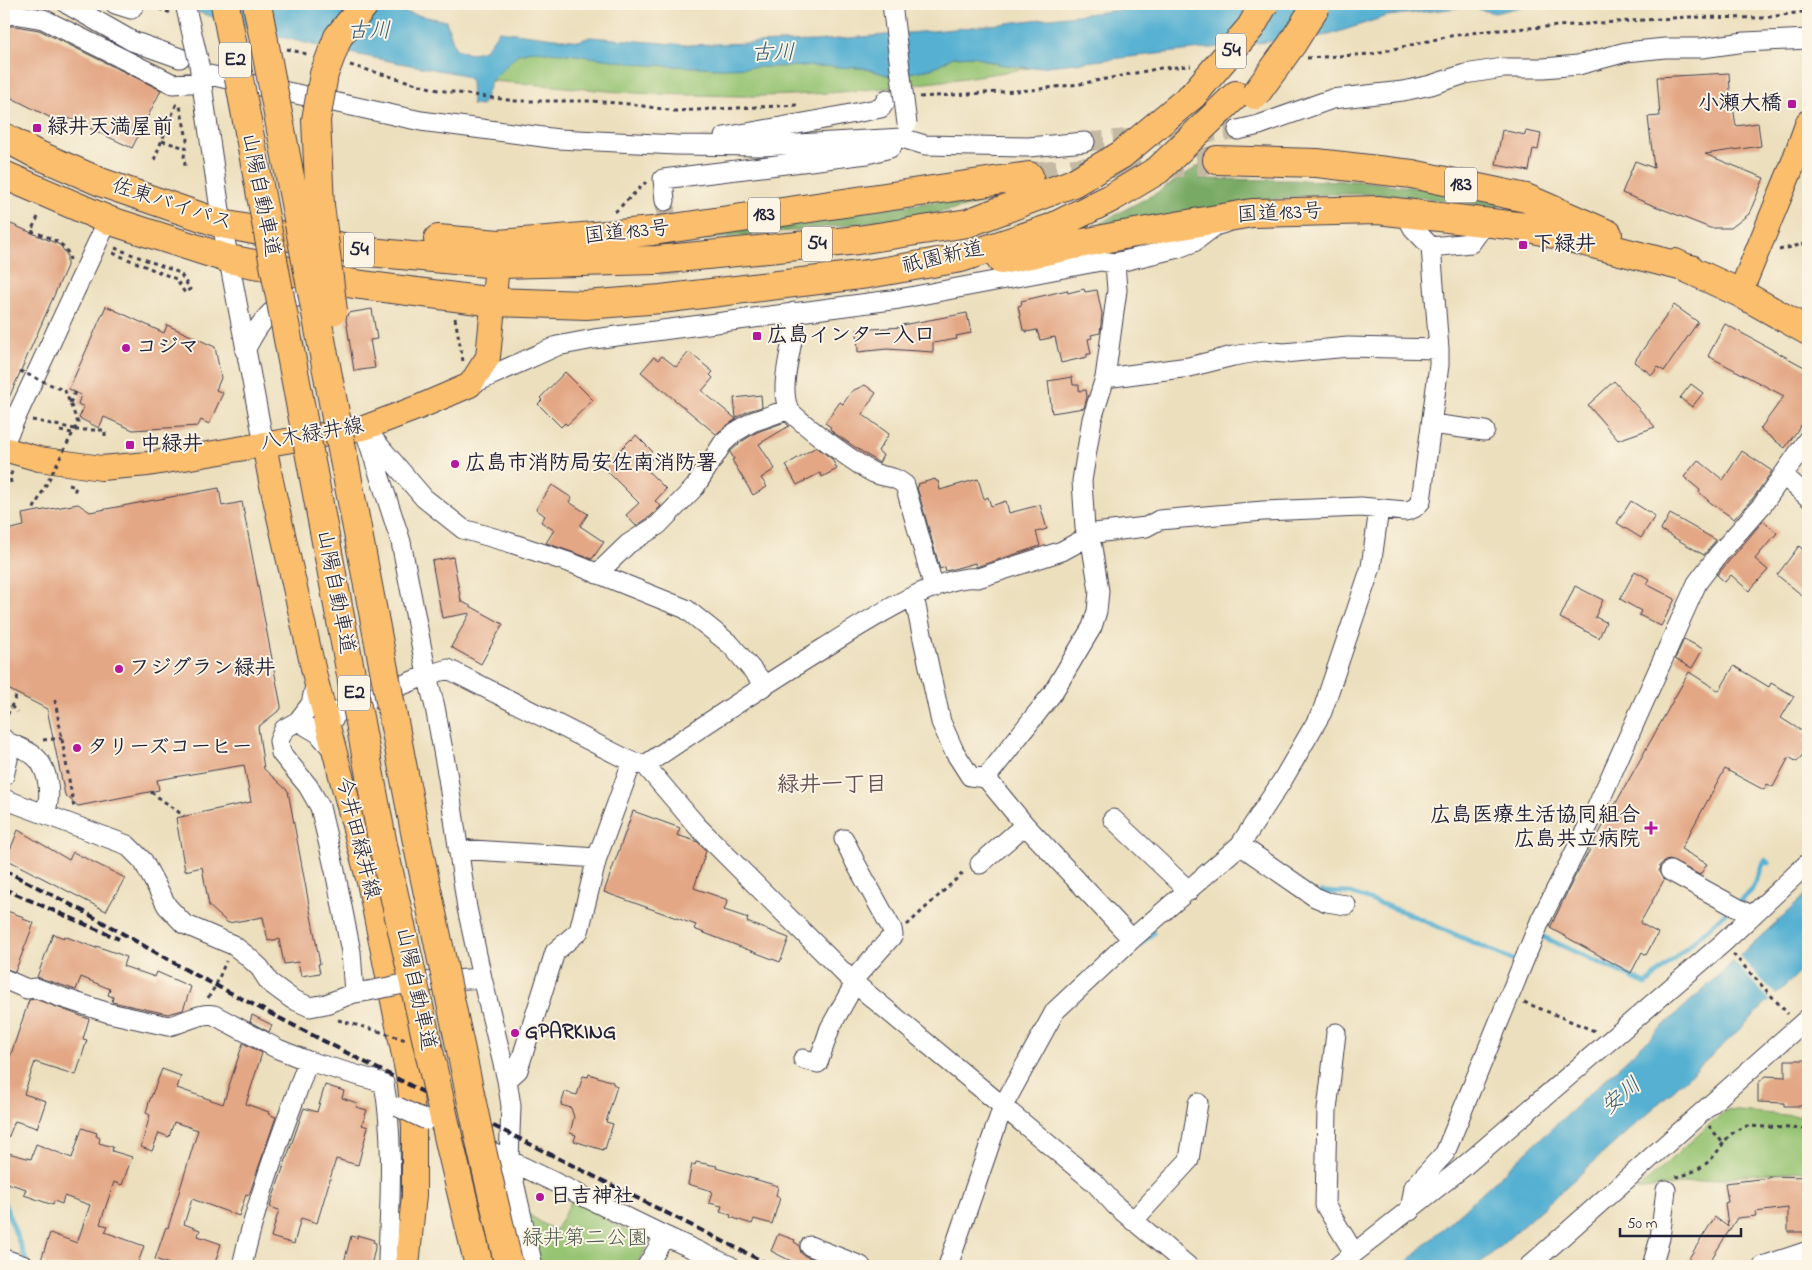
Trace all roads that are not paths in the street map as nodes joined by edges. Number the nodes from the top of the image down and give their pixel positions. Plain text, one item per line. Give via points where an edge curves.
1 (67, 4) edge
2 (115, 4) edge
3 (135, 4) edge
4 (219, 4) edge
5 (225, 4) edge
6 (257, 4) edge
7 (365, 4) edge
8 (892, 4) edge
9 (1245, 4) edge
10 (1264, 4) edge
11 (1297, 4) edge
12 (1317, 4) edge
13 (182, 10) edge
14 (4, 16) edge
15 (1808, 39) edge
16 (195, 68) junction
17 (1184, 95) junction
18 (1245, 95) junction
19 (887, 99) road end
20 (245, 116) junction
21 (1808, 122) edge
22 (1238, 130) tunnel mouth
23 (904, 131) junction
24 (4, 138) edge
25 (1085, 142) tunnel mouth
26 (718, 145) junction
27 (1217, 160) tunnel mouth
28 (1800, 174) edge
29 (4, 175) edge
30 (1029, 176) tunnel mouth
31 (665, 201) tunnel mouth
32 (1405, 212) junction
33 (1252, 213) junction
34 (108, 220) junction
35 (1486, 222) junction
36 (222, 224) junction
37 (1431, 247) junction
38 (498, 254) junction
39 (229, 259) junction
40 (1115, 262) junction
41 (1691, 270) junction
42 (868, 274) junction
43 (354, 284) junction
44 (1740, 293) junction
45 (494, 302) junction
46 (794, 312) junction
47 (1808, 331) edge
48 (1439, 349) junction
49 (245, 351) junction
50 (1105, 378) junction
51 (470, 385) junction
52 (789, 409) junction
53 (1431, 424) junction
54 (364, 428) junction
55 (1485, 431) dead end
56 (1808, 440) edge
57 (4, 443) edge
58 (264, 444) junction
59 (4, 449) edge
60 (1783, 476) junction
61 (1808, 497) edge
62 (1379, 509) junction
63 (1087, 536) junction
64 (598, 574) junction
65 (934, 588) junction
66 (369, 590) junction
67 (914, 597) junction
68 (427, 675) junction
69 (316, 681) junction
70 (764, 685) junction
71 (330, 714) junction
72 (298, 721) junction
73 (4, 734) edge
74 (334, 750) junction
75 (639, 764) junction
76 (4, 776) edge
77 (986, 778) junction
78 (4, 799) edge
79 (45, 814) junction
80 (1113, 819) dead end
81 (1025, 825) junction
82 (844, 839) dead end
83 (1240, 845) junction
84 (458, 850) junction
85 (597, 858) junction
86 (1808, 862) edge
87 (980, 864) road end
88 (1670, 871) dead end
89 (1189, 891) junction
90 (1346, 905) dead end
91 (1752, 916) junction
92 (1132, 939) junction
93 (482, 978) junction
94 (4, 979) edge
95 (853, 982) junction
96 (361, 992) junction
97 (1801, 1019) edge
98 (1336, 1033) dead end
99 (803, 1060) dead end
100 (308, 1061) junction
101 (507, 1080) junction
102 (1198, 1103) dead end
103 (393, 1105) junction
104 (1003, 1106) junction
105 (509, 1160) junction
106 (1668, 1184) road end
107 (1410, 1211) junction
108 (1133, 1221) junction
109 (665, 1236) junction
110 (810, 1246) dead end
111 (1354, 1253) junction
112 (1800, 1258) edge
113 (4, 1259) edge
114 (25, 1266) edge
115 (242, 1266) edge
116 (389, 1266) edge
117 (407, 1266) edge
118 (479, 1266) edge
119 (509, 1266) edge
120 (533, 1266) edge
121 (647, 1266) edge
122 (730, 1266) edge
123 (861, 1266) edge
124 (948, 1266) edge
125 (1188, 1266) edge
126 (1338, 1266) edge
127 (1529, 1266) edge
128 (1652, 1266) edge
129 (1763, 1266) edge

1 - 16 street via 132,41
2 - 3 street via 131,9
4 - 20 highway, bridge
5 - 20 highway, 山陽自動車道 / E2, bridge
6 - 66 highway, 山陽自動車道 / E2, bridge
7 - 66 highway, bridge via 338,37 324,74 316,120 320,205
8 - 23 street, bridge
9 - 17 highway
10 - 17 highway, 祇園新道 / 54, bridge via 1251,26
11 - 18 highway, 祇園新道 / 54
12 - 18 highway, bridge via 1292,44
13 - 16 street, bridge
14 - 16 street via 14,14 43,18 173,84
15 - 22 street via 1665,48 1626,52 1578,65 1503,68 1465,74 1403,91 1332,98
16 - 26 street via 421,121 558,139
16 - 36 street
17 - 38 highway, 祇園新道 / 54 via 1121,154 1073,183 968,223 858,240 657,260
18 - 42 highway, 祇園新道 / 54 via 1158,170 1051,228 961,258
19 - 26 street via 881,108 723,137
20 - 118 highway, 山陽自動車道 / E2, bridge via 383,845
21 - 28 main road
23 - 25 street via 926,145 1029,147
23 - 26 street via 762,146
23 - 31 street via 890,148 866,154 663,179
24 - 36 highway, 佐東バイパス via 103,182
27 - 41 highway, 国道183号 / 183 via 1317,163 1412,174 1526,198
28 - 44 main road
29 - 34 highway, 佐東バイパス / 54
30 - 38 highway, 国道183号 / 183
32 - 33 highway, 国道183号 / 183
32 - 35 highway, 国道183号 / 183
32 - 37 street via 1413,228
33 - 40 street via 1215,226 1194,242 1178,248
33 - 42 highway, 国道183号 / 183 via 981,264
34 - 39 highway, 佐東バイパス / 54
34 - 57 street
35 - 37 street via 1471,243
35 - 41 highway, 国道183号 / 183 via 1526,227
36 - 38 highway, 国道183号 / 183 via 373,234
36 - 39 street
37 - 48 street
38 - 45 main road
39 - 43 highway, 佐東バイパス / 54
39 - 49 street
40 - 46 street via 1101,261 899,299
40 - 50 street via 1117,290
41 - 44 highway, 国道183号 / 183
42 - 45 highway, 祇園新道 / 54 via 586,305
43 - 45 highway, 佐東バイパス / 54
43 - 49 street via 325,287 289,300 268,314 255,330
44 - 47 highway, 国道183号 / 183
45 - 51 main road via 488,357
46 - 51 street via 674,320 557,346
46 - 52 street via 787,370
48 - 50 street via 1348,347 1284,353 1264,351 1189,367
48 - 53 street via 1440,366
49 - 58 street
50 - 63 street via 1092,419 1082,481
51 - 54 main road, 八木緑井線
52 - 64 street via 752,422 734,433 723,443 695,487 658,525 628,544
52 - 65 street via 826,441 866,468 896,478 905,485
53 - 55 street
53 - 62 street via 1421,501 1411,510
54 - 58 main road, 八木緑井線
54 - 64 street via 424,498 463,529
54 - 68 street via 401,542
56 - 60 street
58 - 59 main road, 八木緑井線 via 148,464 102,468 40,459
58 - 69 main road, 今井田緑井線
60 - 61 street
60 - 107 street via 1697,584 1592,818 1541,919 1445,1153 1414,1187
62 - 63 street via 1263,510 1160,520 1146,526
62 - 83 street via 1371,567 1322,712
63 - 65 street via 1062,551 978,578 968,577
63 - 77 street via 1092,547 1099,591 1092,627 1052,694
64 - 70 street via 686,608 731,645
65 - 67 street
66 - 119 highway, 山陽自動車道 / E2, bridge via 416,837
67 - 70 street via 880,614
67 - 77 street via 941,722 970,776
68 - 71 street
68 - 75 street via 448,669
68 - 84 street via 448,778
69 - 71 main road, 今井田緑井線
69 - 72 street via 311,704
70 - 75 street
71 - 74 main road, 今井田緑井線
72 - 74 street via 318,733
72 - 96 street via 284,729 279,741 281,753 308,786 320,807
73 - 76 street via 8,759
73 - 79 street via 44,765 49,790
74 - 117 main road, 今井田緑井線 via 370,882 410,1085 414,1126 414,1195
75 - 85 street
75 - 95 street
77 - 81 street
78 - 79 street
79 - 96 street via 127,845 143,860 167,906 184,924 246,955 269,982 292,1000 310,1007
80 - 89 street
81 - 87 street
81 - 92 street
82 - 95 street via 893,934
83 - 89 street
83 - 90 street via 1315,897
84 - 85 street
84 - 93 street
85 - 101 street via 579,931 555,952 518,1070
86 - 91 street
88 - 91 street
89 - 92 street
91 - 107 street
92 - 104 street via 1055,1011
93 - 96 street, bridge via 408,983
93 - 101 street
94 - 100 street via 109,1013 168,1026 206,1013 214,1015 278,1050
95 - 99 street via 830,1028 818,1063
95 - 104 street
97 - 127 street
98 - 111 street via 1327,1110 1325,1205
100 - 103 street via 384,1083
100 - 115 street via 268,1173
101 - 105 street via 511,1106
102 - 108 street via 1189,1160
103 - 105 street, bridge
103 - 116 street
104 - 108 street via 1096,1183
104 - 124 street
105 - 109 street
105 - 120 street
106 - 128 street
107 - 111 street
108 - 125 street
109 - 121 street
109 - 122 street
110 - 123 street
111 - 126 street
112 - 129 street
113 - 114 street

